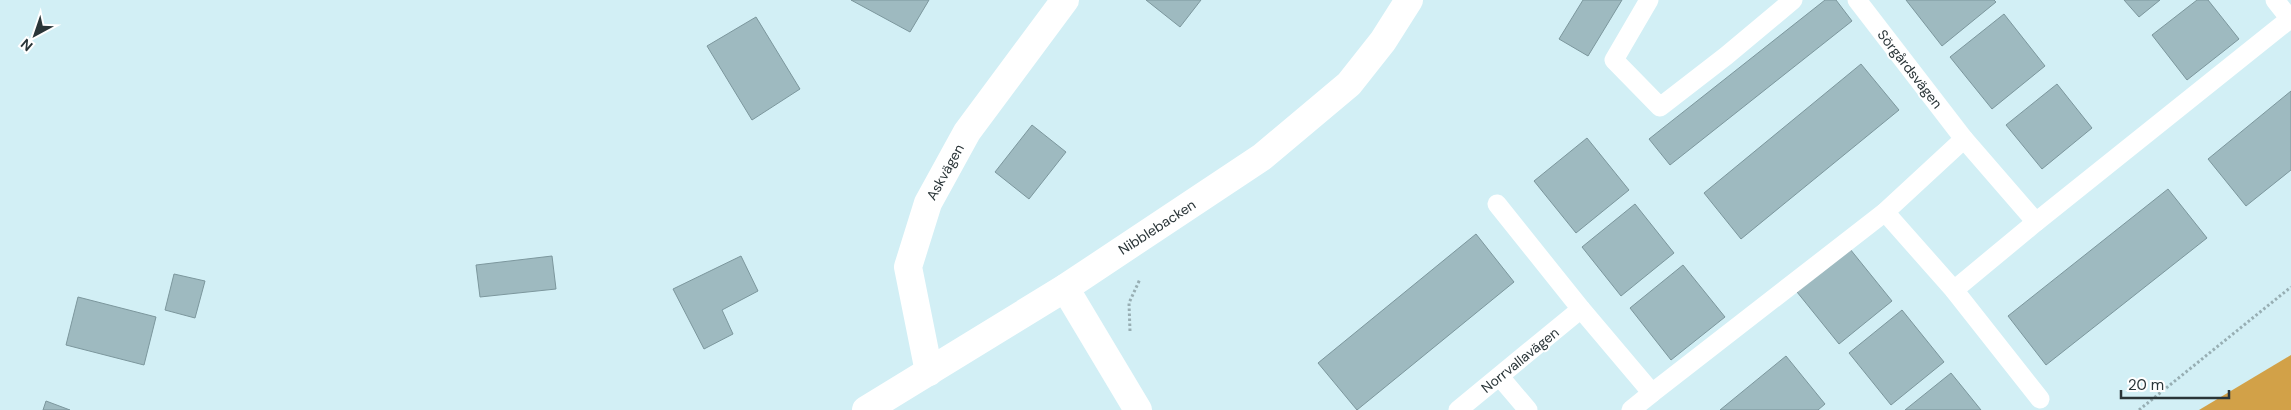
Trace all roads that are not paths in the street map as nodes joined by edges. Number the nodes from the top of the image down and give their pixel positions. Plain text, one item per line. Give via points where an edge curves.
1 (1065, 0) edge
2 (1409, 0) edge
3 (1649, 0) edge
4 (1793, 0) edge
5 (1857, 0) edge
6 (2275, 0) edge
7 (2290, 19) edge
8 (1964, 139) junction
9 (1497, 204) dead end
10 (1885, 212) junction
11 (2036, 222) junction
12 (1065, 288) junction
13 (1954, 290) junction
14 (1581, 309) junction
15 (929, 372) junction
16 (1500, 377) junction
17 (1652, 393) junction
18 (2040, 399) dead end
19 (866, 410) edge
20 (1138, 410) edge
21 (1458, 410) edge
22 (1528, 410) edge
23 (1631, 410) edge

1 - 15 street, Askvägen via 967,132 928,202 908,267
2 - 12 street, Nibblebacken via 1383,41 1349,84 1306,122 1262,158
3 - 4 lane via 1614,60 1660,107
5 - 8 lane, Sörgårdsvägen
6 - 7 lane
7 - 11 lane
8 - 10 lane
8 - 11 lane, Sörgårdsvägen
9 - 14 lane
10 - 13 lane
10 - 17 lane
11 - 13 lane
12 - 15 street, Nibblebacken
12 - 20 street
13 - 18 lane
14 - 16 lane, Norrvallavägen
14 - 17 lane
15 - 19 street, Nibblebacken
16 - 21 lane, Norrvallavägen
16 - 22 lane
17 - 23 lane

